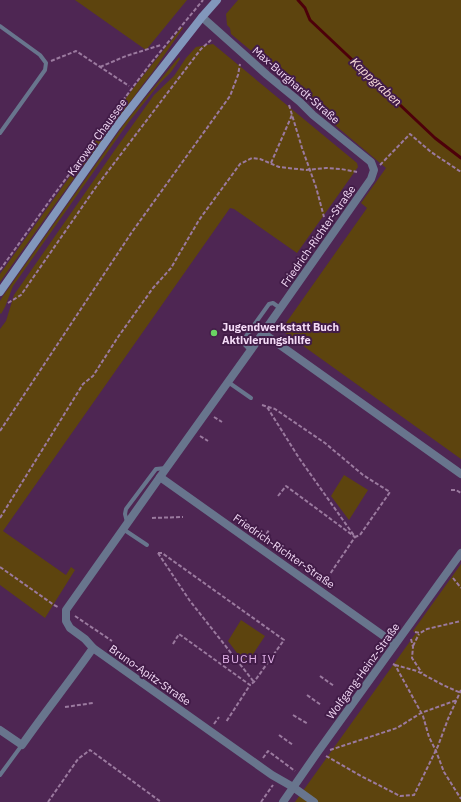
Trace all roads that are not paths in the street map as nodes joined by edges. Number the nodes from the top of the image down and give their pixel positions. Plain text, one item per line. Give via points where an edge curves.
1 (217, 0) edge
2 (202, 17) junction
3 (0, 26) edge
4 (0, 133) edge
5 (374, 170) joint
6 (0, 292) edge
7 (280, 308) junction
8 (263, 333) junction
9 (251, 350) junction
10 (228, 382) junction
11 (251, 398) dead end
12 (167, 468) junction
13 (461, 474) edge
14 (160, 477) junction
15 (125, 526) junction
16 (147, 545) dead end
17 (461, 553) edge
18 (395, 644) junction
19 (93, 648) junction
20 (0, 730) edge
21 (22, 745) junction
22 (0, 776) edge
23 (294, 787) junction
24 (283, 802) edge
25 (314, 802) edge

1 - 2 main road, Karower Chaussee
2 - 5 street, Max-Burghardt-Straße via 313,115 371,162
2 - 6 main road, Karower Chaussee via 116,127
3 - 4 lane via 40,55 46,63 45,70
5 - 7 street, Friedrich-Richter-Straße via 371,179
7 - 8 street, Friedrich-Richter-Straße
7 - 9 lane via 273,303 269,304 244,339 244,344
8 - 9 street, Friedrich-Richter-Straße
8 - 13 street
9 - 10 street, Friedrich-Richter-Straße
10 - 11 lane
10 - 12 street, Friedrich-Richter-Straße
12 - 14 street, Friedrich-Richter-Straße
12 - 15 lane via 156,469 126,509
14 - 15 street, Friedrich-Richter-Straße
14 - 18 street, Friedrich-Richter-Straße
15 - 16 lane
15 - 19 street, Friedrich-Richter-Straße via 66,610 66,621 70,628
17 - 18 street, Wolfgang-Heinz-Straße
18 - 23 street, Wolfgang-Heinz-Straße
19 - 21 street, Bruno-Apitz-Straße
19 - 23 street, Bruno-Apitz-Straße via 277,778
20 - 21 street
21 - 22 lane, Bruno-Apitz-Straße
23 - 24 street, Wolfgang-Heinz-Straße
23 - 25 street, Bruno-Apitz-Straße

